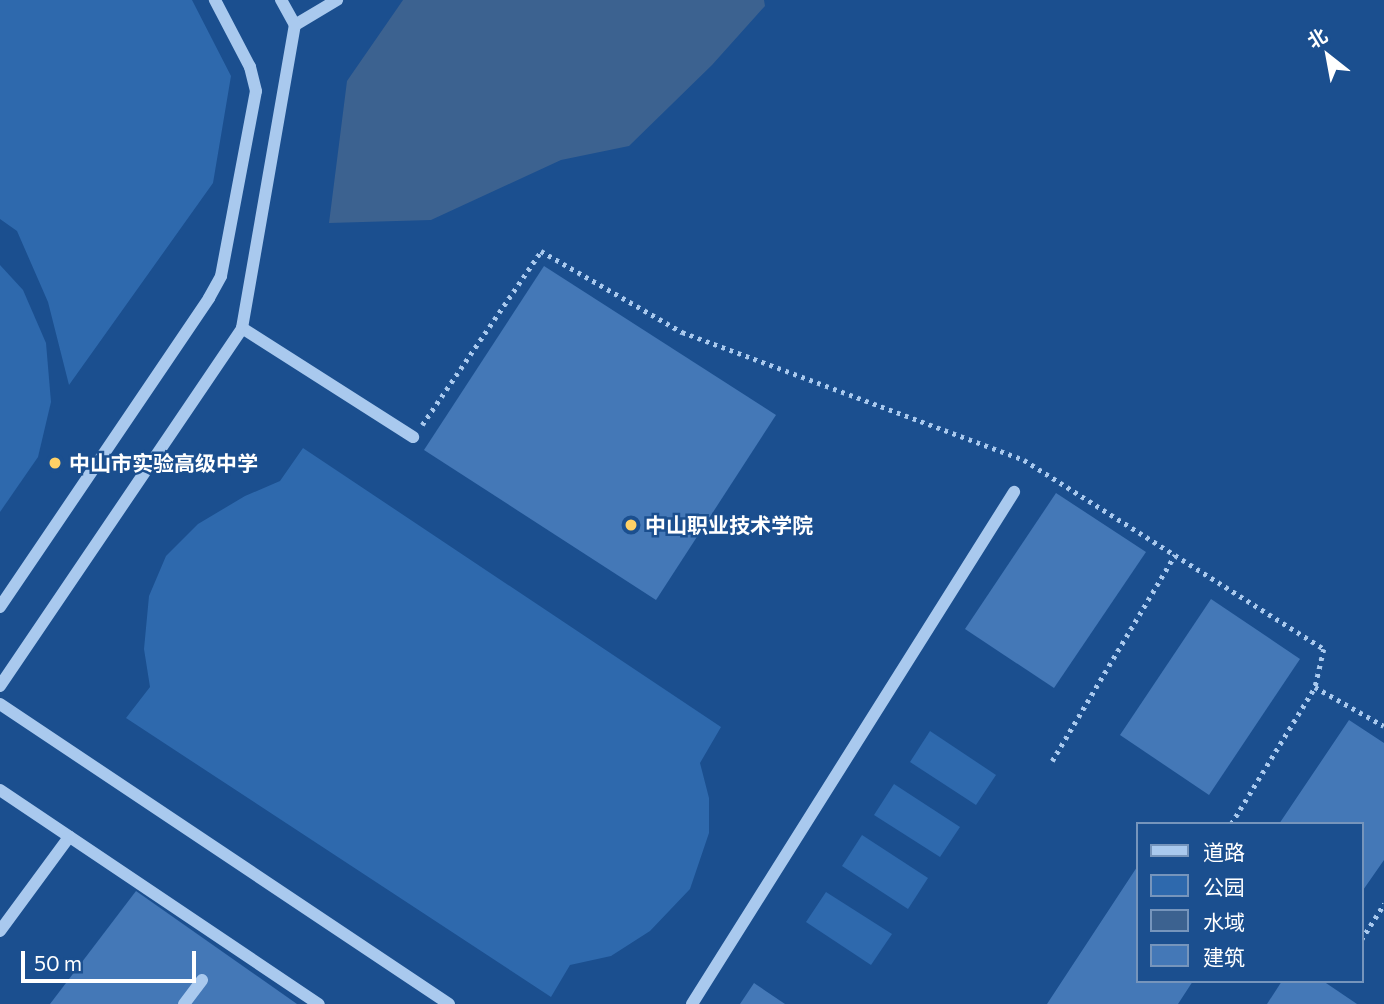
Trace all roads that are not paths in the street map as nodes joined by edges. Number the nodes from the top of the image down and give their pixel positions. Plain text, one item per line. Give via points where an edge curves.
1 (215, 0) edge
2 (281, 0) edge
3 (337, 0) edge
4 (295, 25) junction
5 (242, 328) junction
6 (413, 437) road end
7 (1014, 492) dead end
8 (0, 607) edge
9 (0, 686) edge
10 (0, 704) edge
11 (0, 790) edge
12 (69, 837) junction
13 (0, 931) edge
14 (202, 980) dead end
15 (184, 1004) edge
16 (318, 1004) edge
17 (449, 1004) edge
18 (692, 1004) edge

1 - 8 street via 250,67 256,91 220,276
2 - 4 street
3 - 4 street
4 - 5 street
5 - 6 street
5 - 9 street
7 - 18 street
10 - 17 street
11 - 12 street
12 - 13 street
12 - 16 street
14 - 15 street

